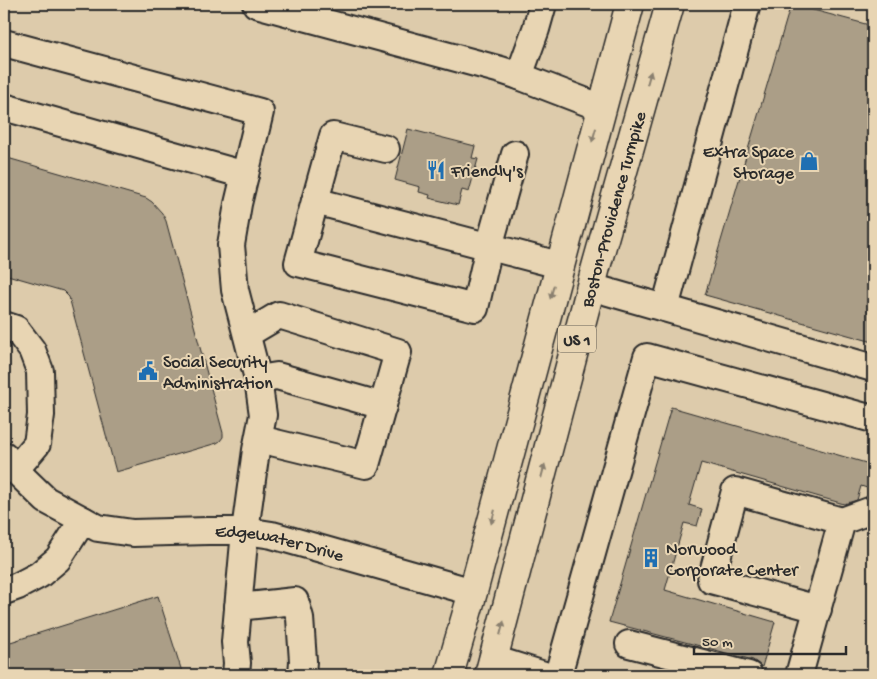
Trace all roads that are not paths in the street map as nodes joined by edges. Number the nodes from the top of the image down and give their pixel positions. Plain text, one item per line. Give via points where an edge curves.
1 (256, 4) edge
2 (543, 4) edge
3 (630, 4) edge
4 (670, 4) edge
5 (747, 4) edge
6 (283, 7) edge
7 (4, 43) edge
8 (519, 76) junction
9 (4, 107) edge
10 (602, 108) junction
11 (386, 149) dead end
12 (515, 154) dead end
13 (245, 175) junction
14 (315, 201) junction
15 (489, 247) junction
16 (559, 265) junction
17 (591, 287) junction
18 (665, 308) junction
19 (4, 325) edge
20 (247, 334) junction
21 (873, 368) edge
22 (258, 378) junction
23 (383, 406) junction
24 (873, 420) edge
25 (259, 439) junction
26 (9, 462) edge
27 (873, 510) edge
28 (83, 520) junction
29 (842, 521) junction
30 (245, 531) junction
31 (4, 591) edge
32 (472, 592) junction
33 (238, 606) junction
34 (818, 609) junction
35 (629, 644) dead end
36 (491, 667) edge
37 (236, 675) edge
38 (302, 675) edge
39 (448, 675) edge
40 (544, 675) edge
41 (558, 675) edge
42 (749, 675) edge
43 (799, 675) edge

1 - 6 lane
2 - 8 lane
3 - 10 main road, Boston-Providence Turnpike / US 1
17 -> 4 main road, Boston-Providence Turnpike / US 1
5 - 18 lane
6 - 8 lane
7 - 13 lane via 260,112
8 - 10 lane
9 - 13 lane
10 -> 16 main road, Boston-Providence Turnpike / US 1
11 - 14 lane via 333,136
12 - 15 lane
13 - 20 lane via 231,245 234,290
14 - 15 lane
14 - 15 lane via 298,263 475,308
15 - 16 lane
16 -> 32 main road, Boston-Providence Turnpike / US 1
17 - 18 lane
36 -> 17 main road, Boston-Providence Turnpike / US 1
18 - 21 lane
19 - 26 lane via 16,329 32,350 40,372 41,415 37,444
20 - 22 lane
20 - 23 lane via 278,315 398,352
22 - 23 lane via 277,376
22 - 25 lane via 263,415
23 - 25 lane via 366,465
24 - 41 lane via 647,357
25 - 30 lane
26 - 28 lane, Edgewater Drive via 46,500
27 - 29 lane
28 - 30 lane, Edgewater Drive via 98,528 133,533
28 - 31 lane via 58,559 39,575
29 - 34 lane
29 - 34 lane via 735,491 710,580
30 - 32 lane, Edgewater Drive via 280,537
30 - 33 lane
32 - 39 main road, Boston-Providence Turnpike / US 1
33 - 37 lane
33 - 38 lane via 295,601 300,618
34 - 43 lane
35 - 42 lane
36 - 40 lane

